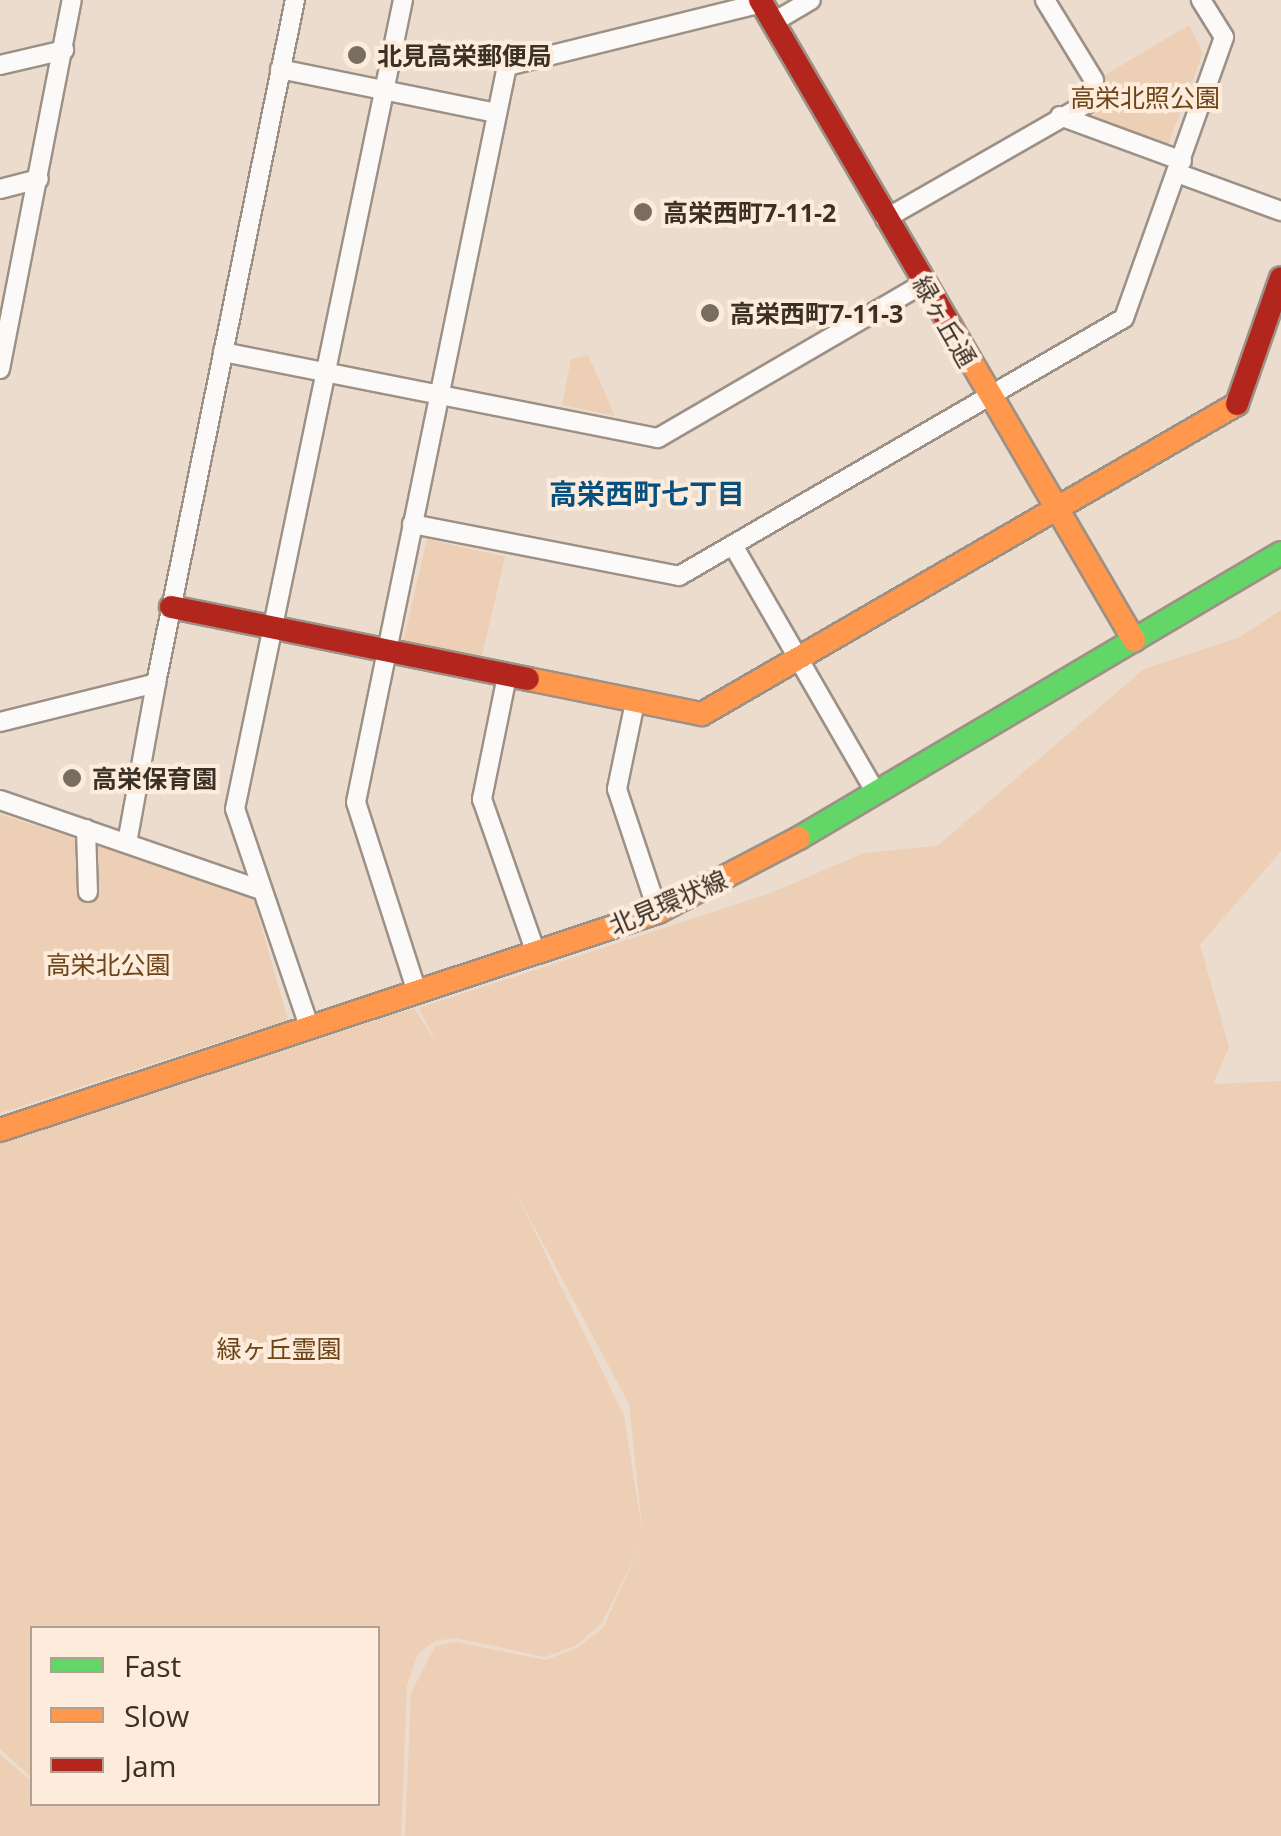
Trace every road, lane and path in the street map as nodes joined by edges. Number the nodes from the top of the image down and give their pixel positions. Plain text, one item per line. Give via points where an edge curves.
1 (72, 0) edge
2 (294, 0) edge
3 (403, 0) edge
4 (810, 0) edge
5 (1046, 0) edge
6 (1201, 0) edge
7 (765, 9) edge
8 (64, 50) junction
9 (0, 65) edge
10 (280, 69) junction
11 (385, 90) junction
12 (497, 113) junction
13 (1060, 116) junction
14 (1180, 167) junction
15 (38, 180) junction
16 (0, 189) edge
17 (1281, 211) edge
18 (885, 219) junction
19 (1281, 278) edge
20 (924, 283) junction
21 (6, 311) edge
22 (223, 352) junction
23 (0, 369) edge
24 (326, 371) junction
25 (437, 394) junction
26 (990, 396) junction
27 (1057, 509) junction
28 (412, 524) junction
29 (734, 547) junction
30 (1281, 553) edge
31 (171, 607) junction
32 (272, 627) junction
33 (1134, 640) junction
34 (386, 650) junction
35 (798, 660) junction
36 (507, 676) junction
37 (156, 683) junction
38 (635, 702) junction
39 (0, 722) edge
40 (876, 793) junction
41 (0, 800) edge
42 (86, 829) junction
43 (126, 842) junction
44 (262, 890) junction
45 (88, 892) dead end
46 (658, 912) junction
47 (536, 953) junction
48 (416, 989) junction
49 (310, 1029) junction
50 (0, 1130) edge

1 - 8 street
2 - 10 street
3 - 11 street
4 - 7 street
5 - 13 street via 1094,80 1086,104
6 - 14 street via 1224,37
7 - 12 street via 507,66
7 - 18 street, 緑ヶ丘通
8 - 9 street
8 - 15 street
10 - 11 street
10 - 22 street
11 - 12 street
11 - 24 street
12 - 25 street
13 - 14 street
13 - 18 street
14 - 17 street
14 - 26 street via 1124,318
15 - 16 street
15 - 21 street
18 - 20 street, 緑ヶ丘通
19 - 27 street via 1237,404
20 - 25 street via 658,438
20 - 26 street, 緑ヶ丘通
21 - 23 street
22 - 24 street
22 - 31 street
24 - 25 street
24 - 32 street
25 - 28 street
26 - 27 street, 緑ヶ丘通
26 - 29 street
27 - 33 street, 緑ヶ丘通
27 - 35 street
28 - 29 street via 679,576
28 - 34 street
29 - 35 street
30 - 33 street, 北見環状線
31 - 32 street
31 - 37 street
32 - 34 street
32 - 44 street via 235,809
33 - 40 street, 北見環状線
34 - 36 street
34 - 48 street via 356,802
35 - 38 street via 702,714
35 - 40 street
36 - 38 street
36 - 47 street via 482,799
37 - 39 street
37 - 43 street
38 - 46 street via 617,789
40 - 46 street, 北見環状線
41 - 42 street
42 - 43 street
42 - 45 street
43 - 44 street
44 - 49 street
46 - 47 street, 北見環状線
47 - 48 street, 北見環状線
48 - 49 street, 北見環状線
49 - 50 street, 北見環状線

